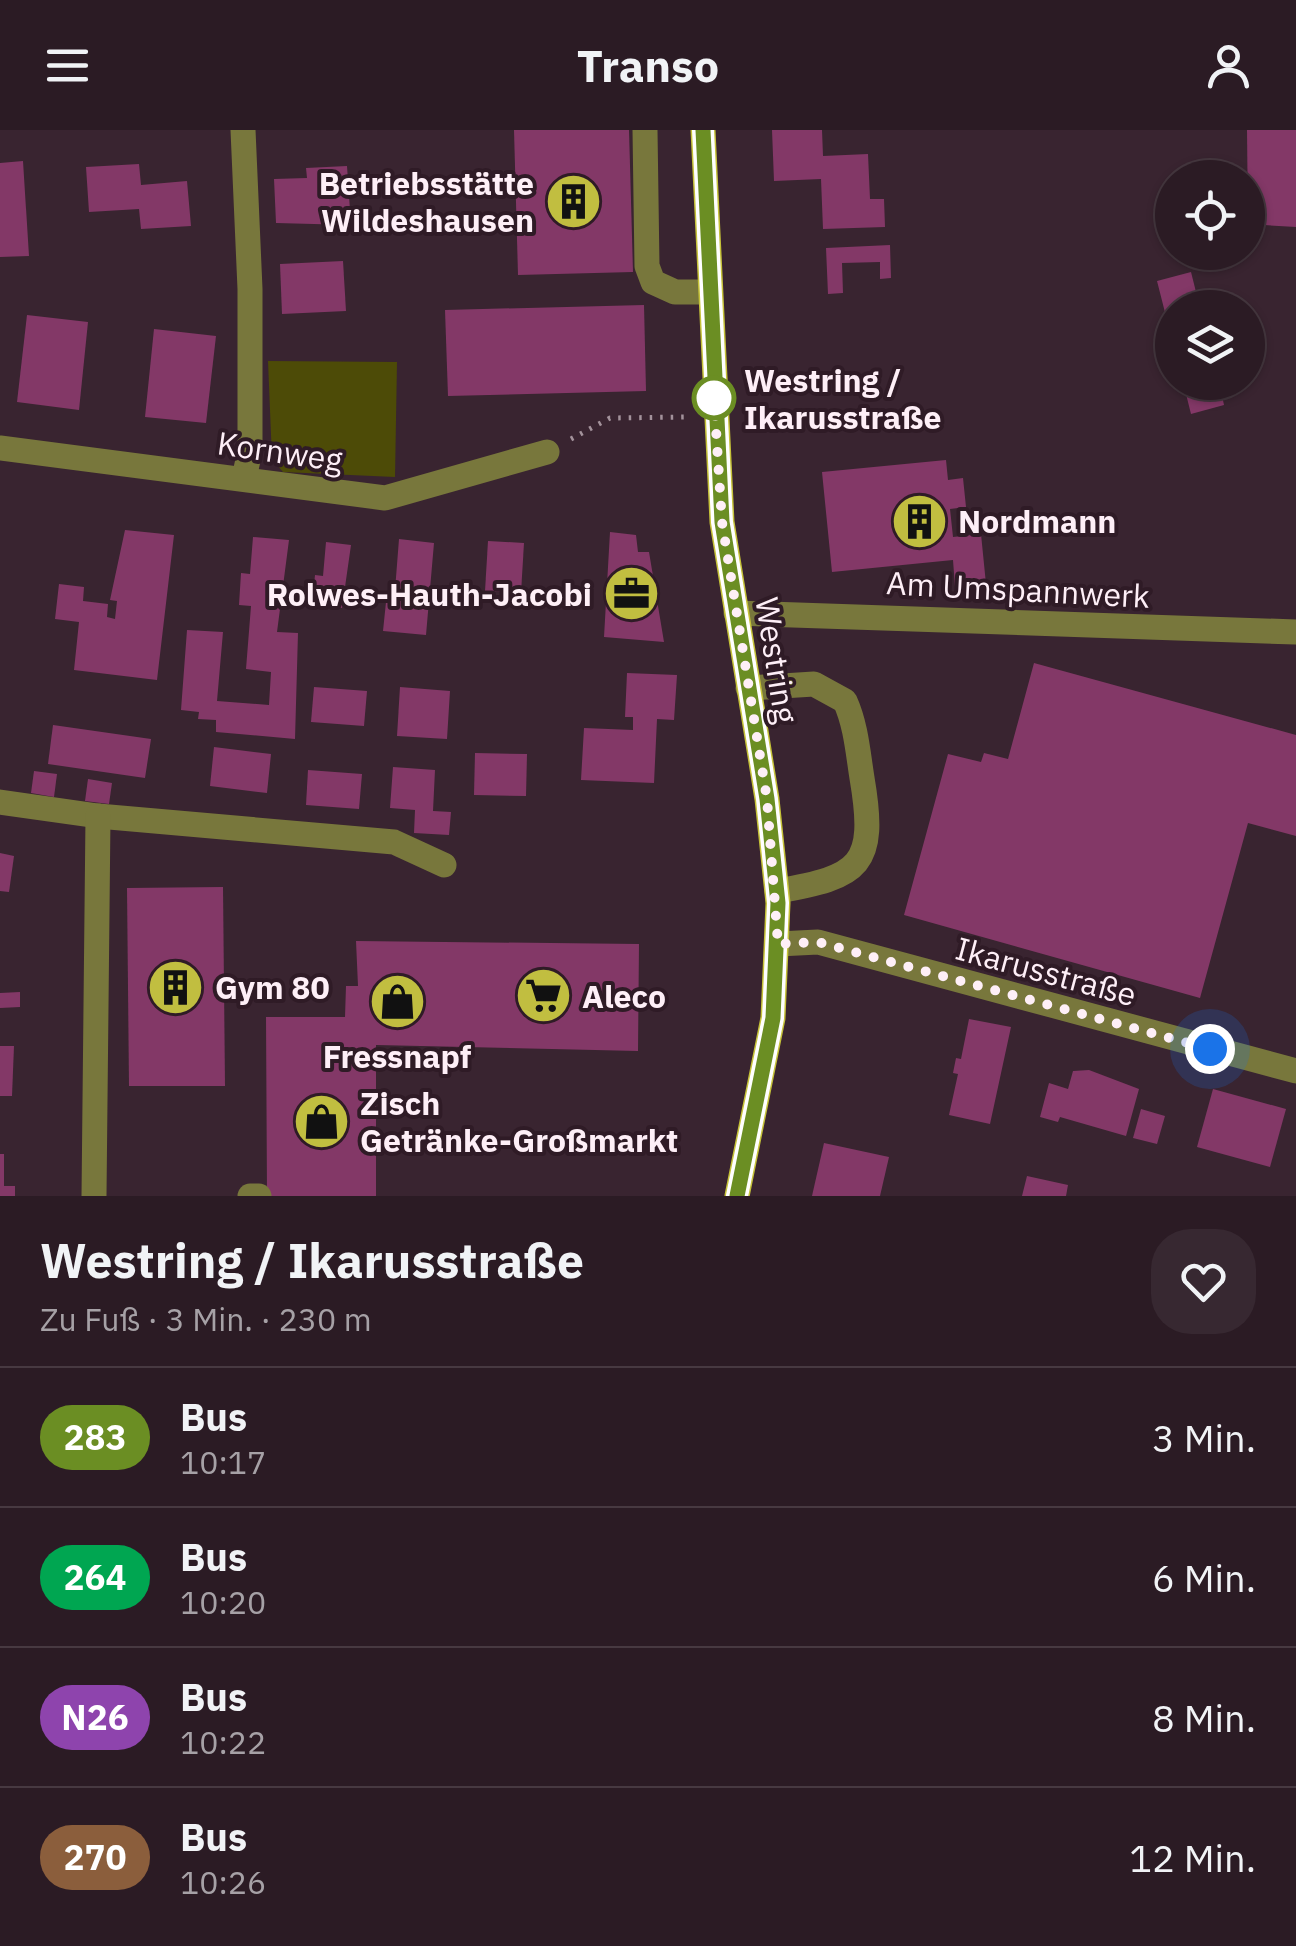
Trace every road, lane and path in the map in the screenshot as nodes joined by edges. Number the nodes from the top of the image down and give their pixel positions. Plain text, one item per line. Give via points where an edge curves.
1 (243, 130) edge
2 (644, 130) edge
3 (703, 130) edge
4 (708, 292) junction
5 (715, 419) junction
6 (0, 448) edge
7 (546, 452) joint
8 (244, 478) junction
9 (736, 614) junction
10 (1296, 632) edge
11 (748, 688) junction
12 (0, 802) edge
13 (98, 816) junction
14 (444, 865) dead end
15 (776, 891) junction
16 (778, 944) junction
17 (1296, 1071) edge
18 (94, 1196) edge
19 (250, 1196) edge
20 (259, 1196) edge
21 (737, 1196) edge

1 - 8 street via 250,289 250,451
2 - 4 street via 646,266 652,282 675,292
3 - 4 main road, Westring
4 - 5 main road, Westring
5 - 7 path via 610,418
5 - 9 main road, Westring
6 - 8 street, Kornweg
7 - 8 street, Kornweg via 385,498
9 - 10 street, Am Umspannwerk
9 - 11 main road, Westring
11 - 15 main road, Westring
11 - 15 street via 814,684 846,701 868,816 868,841 846,873
12 - 13 street
13 - 14 street via 394,842
13 - 18 street
15 - 16 main road, Westring
16 - 17 street, Ikarusstraße via 818,942
16 - 21 main road, Westring via 773,1018
19 - 20 street

